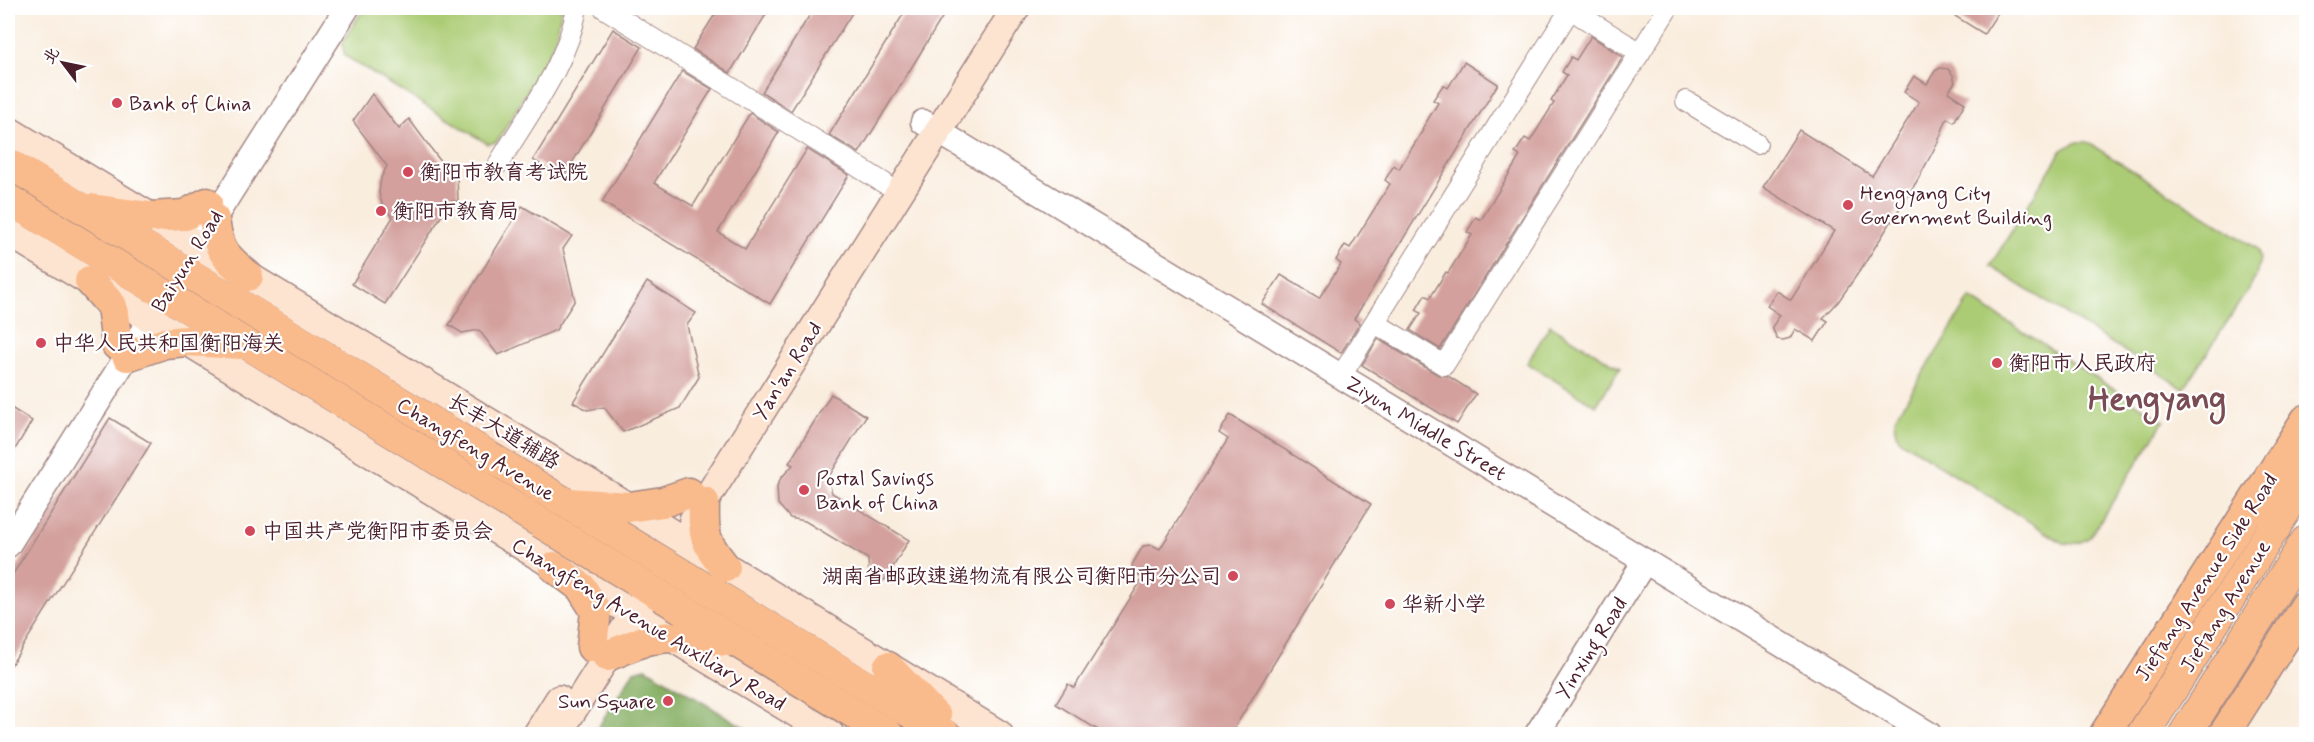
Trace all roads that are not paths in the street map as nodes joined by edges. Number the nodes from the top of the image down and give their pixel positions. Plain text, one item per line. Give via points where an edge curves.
1 (330, 8) edge
2 (347, 8) edge
3 (577, 8) edge
4 (604, 8) edge
5 (994, 8) edge
6 (1016, 8) edge
7 (1570, 8) edge
8 (1668, 8) edge
9 (1640, 53) junction
10 (1686, 101) dead end
11 (931, 126) junction
12 (8, 130) edge
13 (1757, 144) dead end
14 (8, 145) edge
15 (499, 163) dead end
16 (18, 170) edge
17 (884, 183) junction
18 (8, 199) edge
19 (81, 208) junction
20 (211, 211) junction
21 (150, 217) junction
22 (8, 232) edge
23 (183, 254) junction
24 (248, 276) junction
25 (90, 281) junction
26 (152, 303) junction
27 (1375, 323) junction
28 (186, 341) junction
29 (245, 344) junction
30 (122, 350) junction
31 (1341, 376) junction
32 (2307, 420) edge
33 (2307, 451) edge
34 (2275, 469) junction
35 (2307, 477) edge
36 (697, 497) junction
37 (564, 502) junction
38 (629, 507) junction
39 (8, 518) edge
40 (2274, 529) junction
41 (674, 535) junction
42 (2307, 542) edge
43 (8, 545) edge
44 (658, 559) junction
45 (1645, 561) junction
46 (554, 567) junction
47 (725, 567) junction
48 (642, 585) junction
49 (2307, 605) edge
50 (626, 610) junction
51 (669, 637) junction
52 (735, 641) junction
53 (600, 652) junction
54 (888, 667) joint
55 (915, 710) edge
56 (537, 735) edge
57 (558, 735) edge
58 (830, 735) edge
59 (888, 735) edge
60 (945, 735) edge
61 (952, 735) edge
62 (999, 735) edge
63 (1537, 735) edge
64 (1929, 735) edge
65 (2105, 735) edge
66 (2143, 735) edge
67 (2185, 735) edge
68 (2224, 735) edge

1 - 20 street, Baiyun Road
2 - 20 street, Baiyun Road
3 - 15 street via 560,62
4 - 17 street
5 - 11 main road, Yan'an Road
6 - 11 main road, Yan'an Road
7 - 9 street
7 - 27 street
8 - 9 street
9 - 27 street via 1444,365
10 - 13 street
11 - 17 main road, Yan'an Road
11 - 31 street, Ziyun Middle Street
11 - 36 main road, Yan'an Road
12 - 21 main road, 长丰大道辅路
14 - 16 main road
16 - 19 main road, Changfeng Avenue
17 - 36 main road, Yan'an Road
18 - 26 main road, Changfeng Avenue
19 - 21 main road
19 - 23 main road, Changfeng Avenue
20 - 21 main road
20 - 23 street, Baiyun Road
20 - 24 main road via 217,240 228,260
21 - 23 main road, 长丰大道辅路
22 - 25 main road, Changfeng Avenue Auxiliary Road
23 - 24 main road, 长丰大道辅路
23 - 26 street, Baiyun Road
23 - 37 main road, Changfeng Avenue
24 - 38 main road, 长丰大道辅路
25 - 26 main road, Changfeng Avenue Auxiliary Road
25 - 30 main road via 112,306
26 - 28 main road, Changfeng Avenue Auxiliary Road
26 - 29 main road, Changfeng Avenue
26 - 30 street, Baiyun Road
27 - 31 street
28 - 29 main road
28 - 30 main road
28 - 46 main road, Changfeng Avenue Auxiliary Road
29 - 48 main road, Changfeng Avenue
30 - 39 street, Baiyun Road
30 - 43 street, Baiyun Road
31 - 45 street, Ziyun Middle Street
32 - 34 main road, Jiefang Avenue Side Road
33 - 34 highway
34 - 40 highway
34 - 65 main road, Jiefang Avenue Side Road
35 - 40 highway, Jiefang Avenue
36 - 38 main road
36 - 41 main road, Yan'an Road
36 - 47 main road via 709,546
37 - 38 main road
37 - 44 main road, Changfeng Avenue
38 - 41 main road, 长丰大道辅路
40 - 66 highway, Jiefang Avenue
41 - 44 main road, Yan'an Road
41 - 47 main road, 长丰大道辅路
42 - 67 highway, Jiefang Avenue
44 - 48 main road, Yan'an Road
44 - 55 main road, Changfeng Avenue
45 - 63 street, Yinxing Road
45 - 64 street, Ziyun Middle Street
46 - 50 main road, Changfeng Avenue Auxiliary Road
46 - 53 main road via 581,587 596,611
47 - 54 main road, 长丰大道辅路
48 - 50 main road, Yan'an Road
48 - 52 main road, Changfeng Avenue
49 - 68 main road
50 - 51 main road, Changfeng Avenue Auxiliary Road
50 - 53 main road, Yan'an Road
51 - 52 main road
51 - 53 main road
51 - 58 main road, Changfeng Avenue Auxiliary Road
52 - 59 main road, Changfeng Avenue
53 - 56 main road, Yan'an Road
53 - 57 main road, Yan'an Road
54 - 55 main road
55 - 60 main road, Changfeng Avenue
55 - 61 main road
55 - 62 main road

